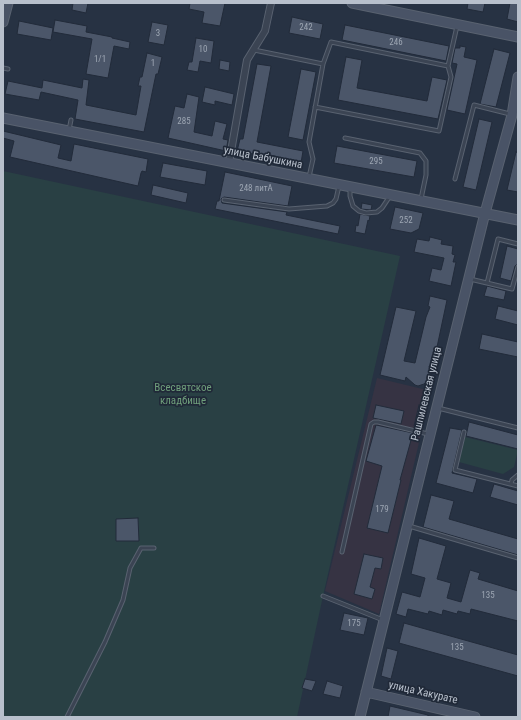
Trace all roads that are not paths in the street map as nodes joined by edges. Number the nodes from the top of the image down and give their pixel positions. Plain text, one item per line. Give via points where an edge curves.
1 (8, 3) edge
2 (271, 3) edge
3 (352, 3) edge
4 (3, 22) edge
5 (457, 25) junction
6 (518, 37) edge
7 (254, 50) junction
8 (323, 64) junction
9 (448, 66) junction
10 (3, 68) edge
11 (8, 70) dead end
12 (518, 77) edge
13 (516, 92) edge
14 (315, 107) junction
15 (512, 114) junction
16 (3, 118) edge
17 (71, 120) dead end
18 (68, 132) junction
19 (345, 138) dead end
20 (229, 163) junction
21 (308, 179) junction
22 (454, 179) dead end
23 (339, 185) junction
24 (350, 187) junction
25 (390, 195) junction
26 (224, 200) dead end
27 (421, 201) junction
28 (485, 213) junction
29 (518, 220) edge
30 (518, 244) edge
31 (518, 267) edge
32 (468, 279) junction
33 (487, 283) junction
34 (436, 408) junction
35 (518, 428) edge
36 (464, 432) dead end
37 (430, 435) junction
38 (518, 475) edge
39 (511, 484) junction
40 (518, 486) edge
41 (407, 526) junction
42 (154, 548) dead end
43 (342, 552) dead end
44 (518, 558) edge
45 (323, 596) dead end
46 (383, 620) junction
47 (366, 692) junction
48 (67, 717) edge
49 (360, 717) edge
50 (475, 717) edge

1 - 4 street
2 - 7 street via 266,31
3 - 5 street
5 - 6 street
5 - 9 lane
7 - 8 lane
7 - 20 street via 247,60
8 - 9 lane via 331,42
8 - 14 lane
9 - 14 lane via 451,77 439,131
10 - 11 lane
12 - 13 street, Рашпилевская улица
13 - 15 street, Рашпилевская улица
14 - 21 lane via 309,142 313,159
15 - 22 lane via 474,105
15 - 28 street, Рашпилевская улица
16 - 18 street, улица Бабушкина
17 - 18 lane
18 - 20 street, улица Бабушкина
19 - 27 lane via 420,153 426,161
20 - 21 street, улица Бабушкина
21 - 23 street, улица Бабушкина
23 - 24 street, улица Бабушкина
23 - 26 lane via 336,199 327,206 289,209
24 - 25 street, улица Бабушкина
24 - 25 lane via 353,206 366,213 377,212
25 - 27 street, улица Бабушкина
27 - 28 street, улица Бабушкина
28 - 29 street, улица Бабушкина
28 - 32 street, Рашпилевская улица
30 - 33 lane via 498,239
31 - 33 lane via 514,290
32 - 33 lane
32 - 34 street, Рашпилевская улица
34 - 35 lane
34 - 37 street, Рашпилевская улица
36 - 39 lane via 455,470
37 - 41 street, Рашпилевская улица
37 - 43 lane via 378,422 371,424
38 - 39 lane
39 - 40 lane
41 - 44 lane
41 - 46 street, Рашпилевская улица
42 - 48 lane via 141,548 130,568 123,600
45 - 46 lane
46 - 47 street, Рашпилевская улица
47 - 49 street, Рашпилевская улица
47 - 50 street, улица Хакурате

